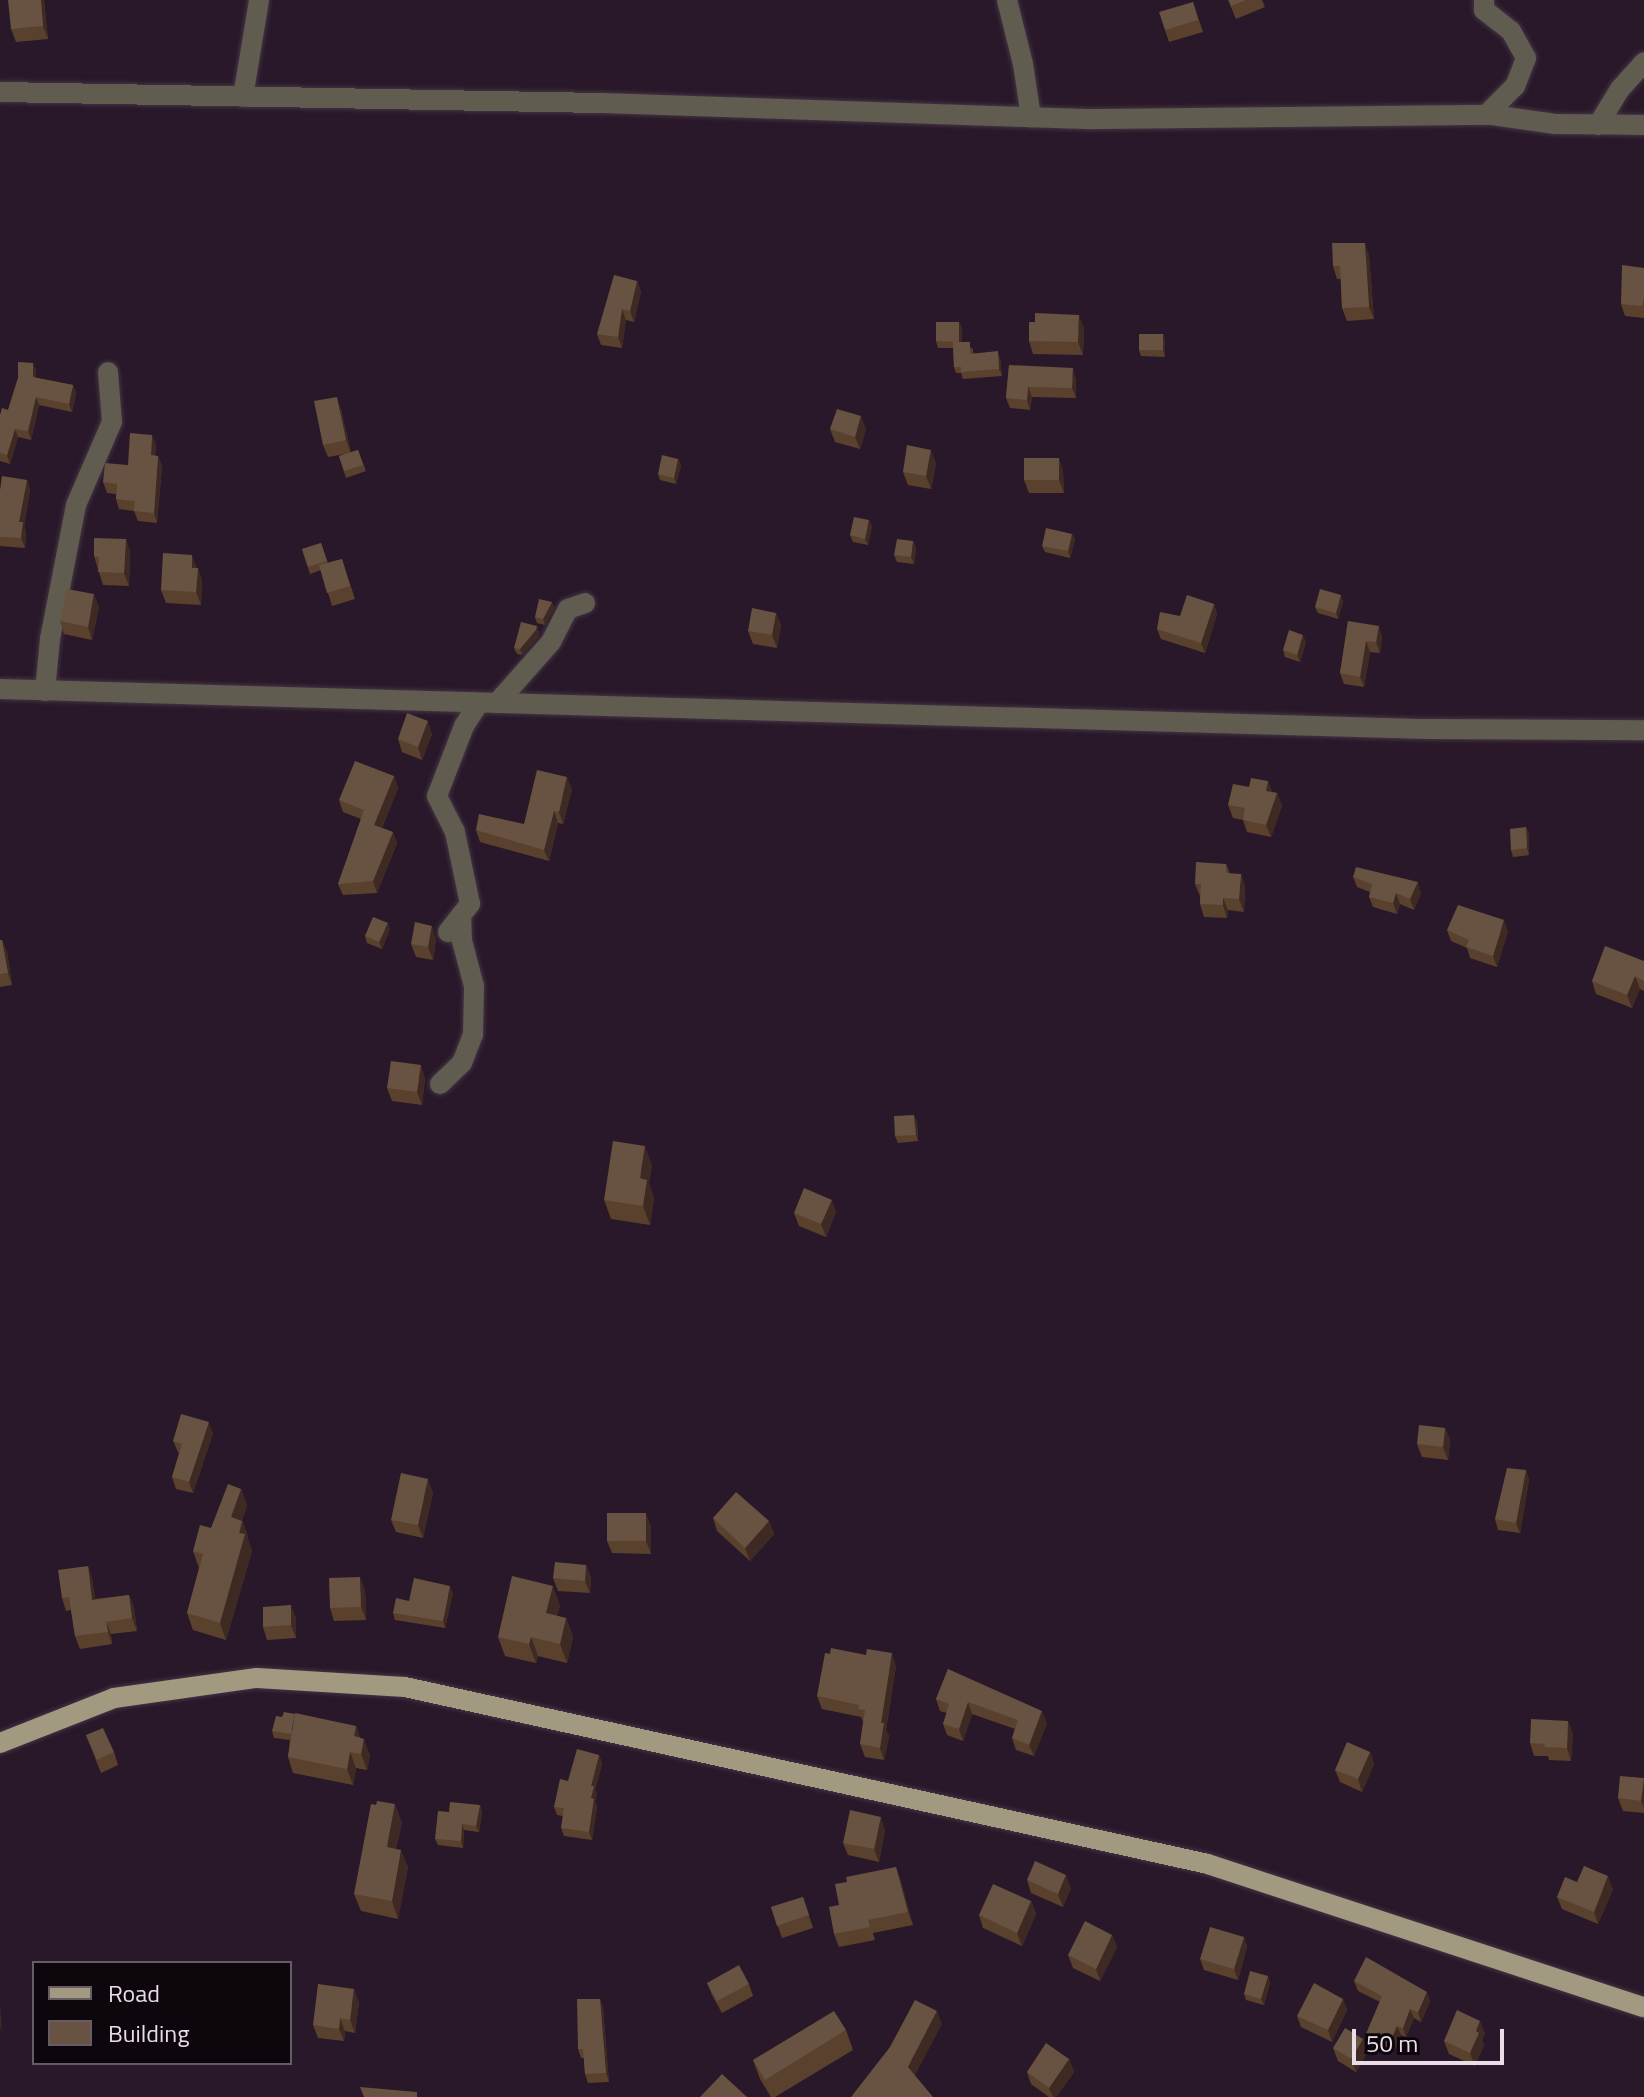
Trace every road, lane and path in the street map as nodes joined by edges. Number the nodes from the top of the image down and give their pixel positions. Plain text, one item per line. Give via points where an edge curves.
1 (259, 0) edge
2 (1007, 0) edge
3 (1484, 0) edge
4 (1644, 62) edge
5 (0, 92) edge
6 (243, 97) junction
7 (1486, 115) junction
8 (1031, 117) junction
9 (1598, 125) junction
10 (1644, 125) edge
11 (108, 372) dead end
12 (585, 603) dead end
13 (0, 689) edge
14 (45, 691) junction
15 (488, 703) junction
16 (1644, 730) edge
17 (461, 915) junction
18 (448, 932) dead end
19 (440, 1084) dead end
20 (0, 1743) edge
21 (1644, 2007) edge

1 - 6 street
2 - 8 street
3 - 7 street via 1484,10 1511,31 1526,58 1515,86
4 - 9 street
5 - 6 street
6 - 8 street
7 - 8 street
7 - 9 street
9 - 10 street
11 - 14 street via 112,422 76,505
12 - 15 street via 568,609 551,642
13 - 14 street
14 - 15 street
15 - 16 street via 1427,729
15 - 17 street via 464,726 437,796 455,832 467,875 470,904
17 - 18 street
17 - 19 street via 474,986 473,1035 462,1063
20 - 21 main road via 114,1698 257,1678 405,1687 1208,1864

